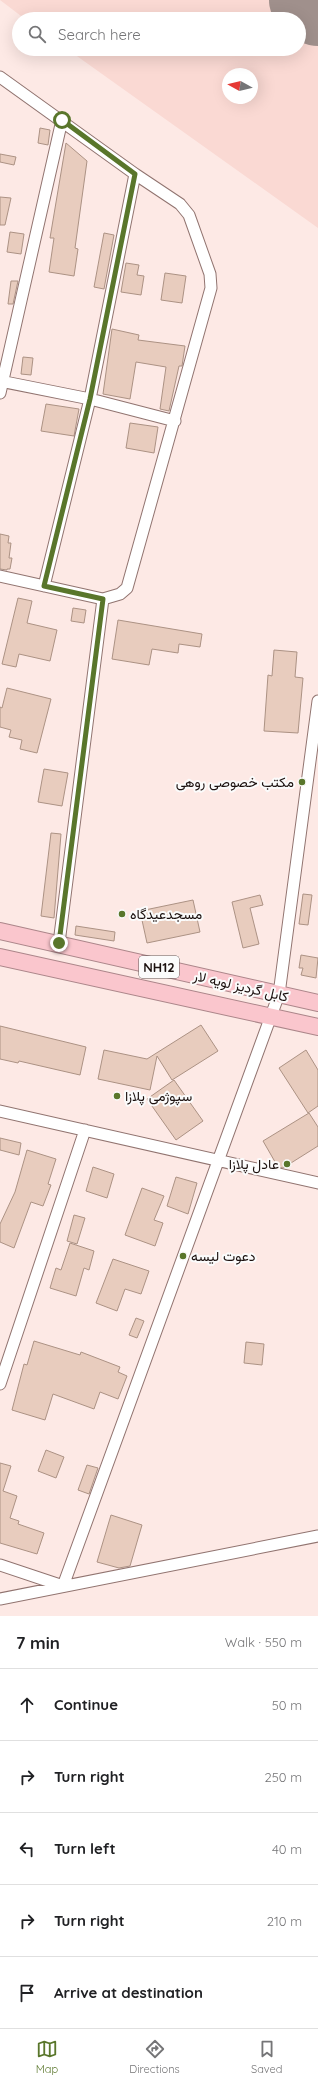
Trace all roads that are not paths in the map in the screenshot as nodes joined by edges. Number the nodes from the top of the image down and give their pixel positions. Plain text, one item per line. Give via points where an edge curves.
1 (0, 77) edge
2 (62, 120) junction
3 (135, 174) junction
4 (1, 385) edge
5 (90, 399) junction
6 (175, 421) junction
7 (0, 576) edge
8 (44, 586) junction
9 (103, 599) junction
10 (318, 702) edge
11 (0, 931) edge
12 (59, 943) junction
13 (0, 957) edge
14 (279, 994) junction
15 (318, 1003) edge
16 (270, 1016) junction
17 (318, 1027) edge
18 (0, 1111) edge
19 (85, 1130) junction
20 (218, 1160) junction
21 (318, 1183) edge
22 (0, 1384) edge
23 (318, 1536) edge
24 (0, 1565) edge
25 (63, 1586) junction
26 (0, 1598) edge

1 - 2 street
2 - 3 street
2 - 4 street
3 - 5 street
3 - 6 street via 180,204 190,214 211,280
4 - 5 street
5 - 6 street
5 - 8 street
6 - 9 street via 127,588 120,594
7 - 8 street
8 - 9 street
9 - 12 street
10 - 14 street
11 - 12 highway, کابل گردیز لویه لار / NH12
12 - 14 highway, کابل گردیز لویه لار / NH12
13 - 16 highway, کابل گردیز لویه لار / NH12
14 - 15 highway, کابل گردیز لویه لار / NH12
14 - 16 street
16 - 17 highway, کابل گردیز لویه لار / NH12
16 - 20 street
18 - 19 street
19 - 20 street
19 - 22 street
20 - 21 street
20 - 25 street
23 - 25 street
24 - 25 street
25 - 26 street

